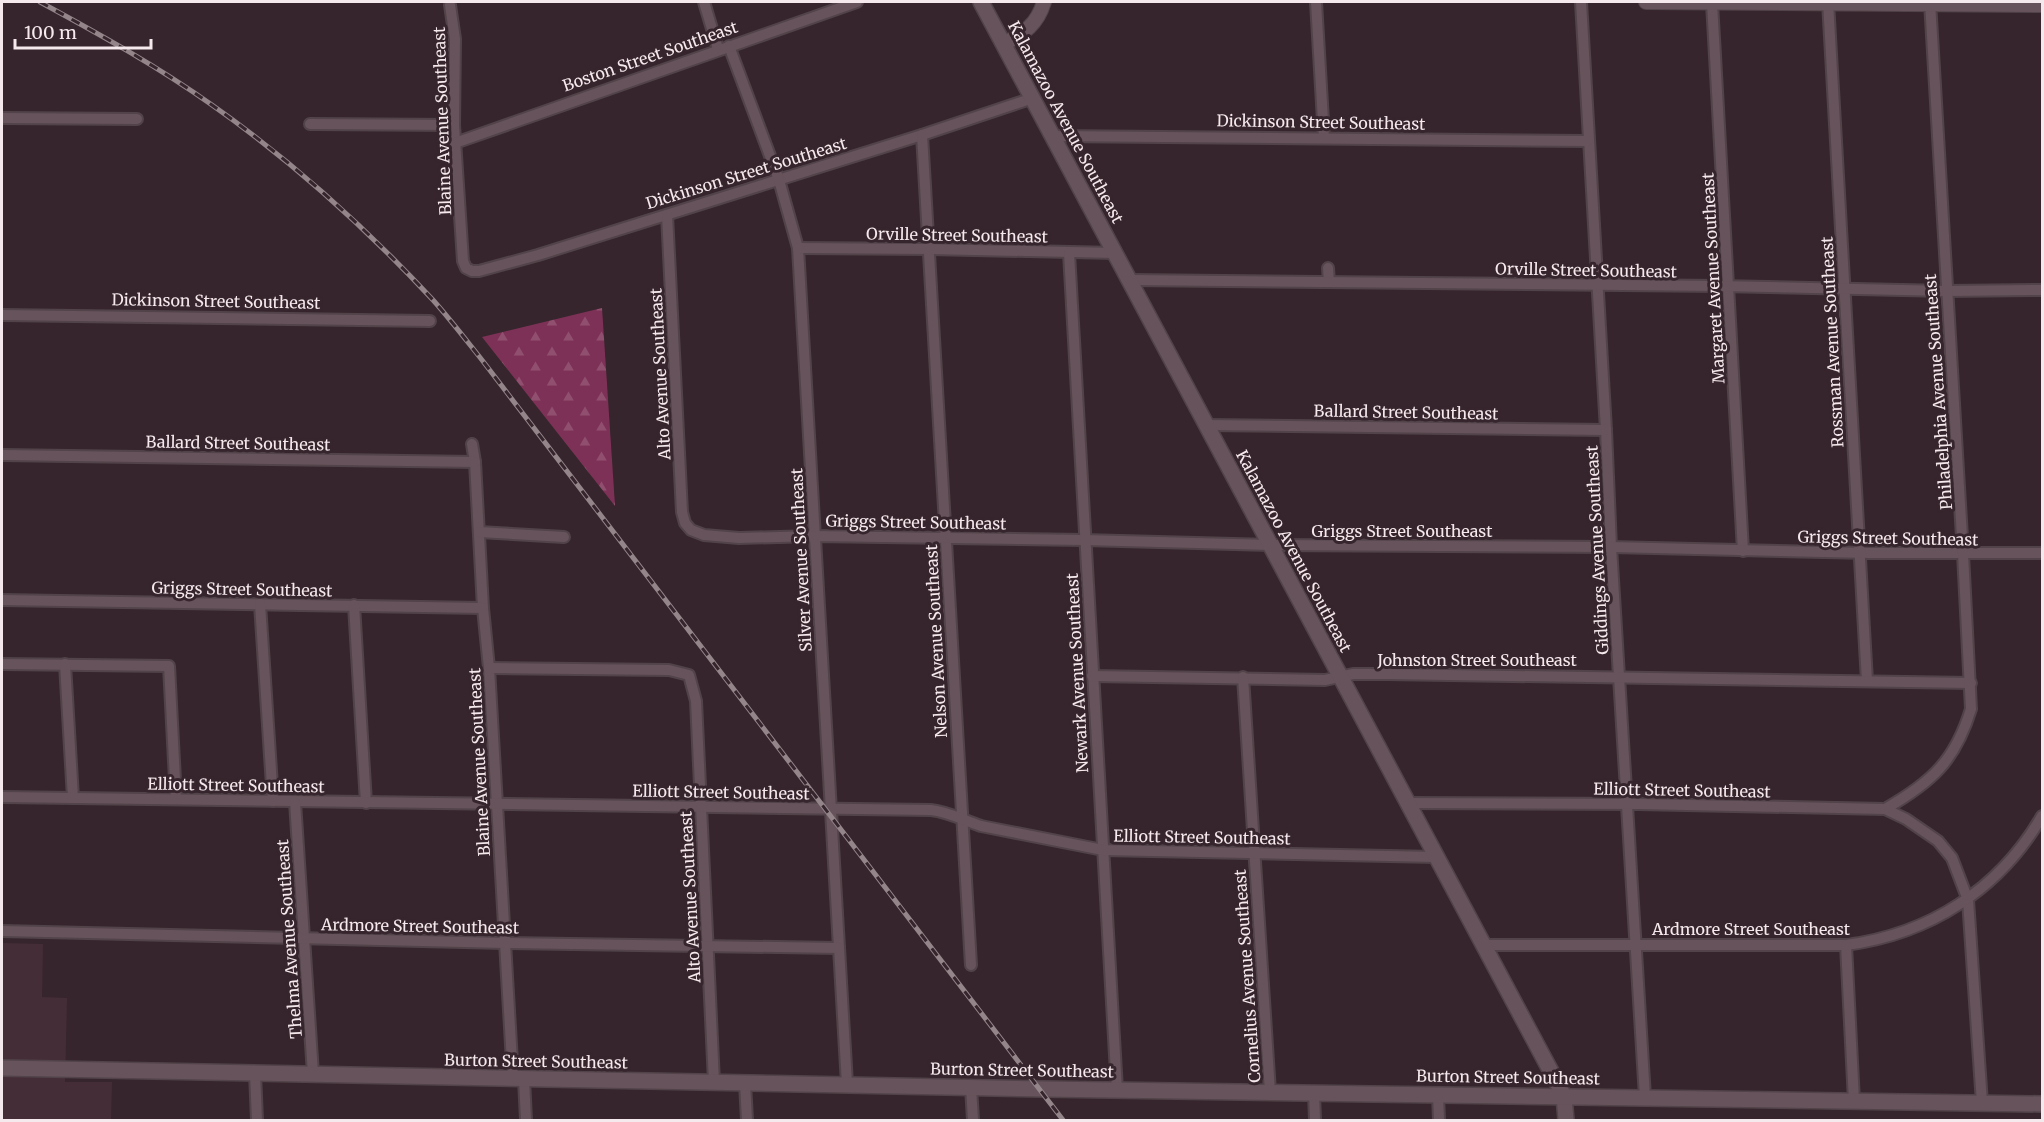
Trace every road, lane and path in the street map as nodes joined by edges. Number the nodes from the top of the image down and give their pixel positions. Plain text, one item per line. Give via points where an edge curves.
1 (704, 2) edge
2 (857, 2) edge
3 (981, 2) edge
4 (1044, 2) edge
5 (1316, 2) edge
6 (1581, 2) edge
7 (1646, 2) edge
8 (1728, 2) edge
9 (1712, 3) edge
10 (1828, 3) edge
11 (1930, 3) edge
12 (2042, 4) edge
13 (450, 5) dead end
14 (2043, 15) edge
15 (1004, 44) junction
16 (723, 47) junction
17 (1033, 98) junction
18 (2, 118) edge
19 (136, 119) dead end
20 (310, 124) dead end
21 (454, 125) junction
22 (922, 135) junction
23 (1053, 136) junction
24 (1324, 138) junction
25 (1588, 141) junction
26 (455, 143) junction
27 (779, 180) junction
28 (668, 214) junction
29 (798, 248) junction
30 (929, 249) junction
31 (1069, 253) junction
32 (1115, 253) junction
33 (1328, 268) dead end
34 (469, 270) joint
35 (1130, 280) junction
36 (1329, 282) junction
37 (1597, 285) junction
38 (1728, 286) junction
39 (1844, 288) junction
40 (2043, 290) edge
41 (1947, 291) junction
42 (2, 315) edge
43 (430, 321) dead end
44 (1206, 425) junction
45 (1606, 430) junction
46 (472, 444) dead end
47 (2, 454) edge
48 (475, 462) junction
49 (691, 530) joint
50 (479, 532) junction
51 (814, 536) junction
52 (564, 537) dead end
53 (945, 539) junction
54 (1084, 540) junction
55 (1271, 545) junction
56 (1611, 547) junction
57 (1743, 551) junction
58 (1859, 553) junction
59 (1963, 554) junction
60 (2043, 554) edge
61 (2, 600) edge
62 (260, 604) junction
63 (354, 605) junction
64 (483, 608) junction
65 (2, 664) edge
66 (65, 664) junction
67 (489, 668) junction
68 (1092, 676) junction
69 (1619, 676) junction
70 (1341, 677) junction
71 (1243, 678) junction
72 (1867, 681) junction
73 (1971, 683) junction
74 (2, 797) edge
75 (73, 798) junction
76 (176, 799) junction
77 (273, 801) junction
78 (295, 802) junction
79 (366, 803) junction
80 (496, 803) junction
81 (1407, 803) junction
82 (1626, 804) junction
83 (699, 808) junction
84 (830, 808) junction
85 (1886, 809) junction
86 (2043, 816) edge
87 (962, 820) junction
88 (1103, 850) junction
89 (1254, 853) junction
90 (1436, 857) junction
91 (1968, 900) junction
92 (2, 931) edge
93 (304, 938) junction
94 (505, 943) junction
95 (1484, 945) junction
96 (1636, 945) junction
97 (1846, 945) junction
98 (709, 946) junction
99 (839, 948) junction
100 (971, 965) dead end
101 (2, 1068) edge
102 (255, 1073) junction
103 (312, 1074) junction
104 (519, 1079) junction
105 (714, 1082) junction
106 (745, 1083) junction
107 (848, 1084) junction
108 (971, 1087) junction
109 (1117, 1090) junction
110 (1270, 1092) junction
111 (1314, 1093) junction
112 (1438, 1095) junction
113 (1564, 1096) junction
114 (1645, 1097) junction
115 (1854, 1101) junction
116 (1982, 1103) junction
117 (2043, 1104) edge
118 (257, 1120) edge
119 (526, 1120) edge
120 (747, 1120) edge
121 (973, 1120) edge
122 (1315, 1120) edge
123 (1439, 1120) edge
124 (1566, 1120) edge

1 - 16 street, Silver Avenue Southeast
2 - 16 street, Boston Street Southeast
3 - 15 main road, Kalamazoo Avenue Southeast
4 - 15 street via 1039,16 1025,32
5 - 24 street
6 - 25 street, Giddings Avenue Southeast
7 - 9 street
8 - 9 street
8 - 10 street
9 - 38 street, Margaret Avenue Southeast
10 - 11 street
10 - 39 street, Rossman Avenue Southeast
11 - 12 street
11 - 41 street, Philadelphia Avenue Southeast
12 - 14 street
13 - 21 street, Blaine Avenue Southeast via 455,48
15 - 17 main road, Kalamazoo Avenue Southeast
16 - 26 street, Boston Street Southeast
16 - 27 street, Silver Avenue Southeast
17 - 22 street, Dickinson Street Southeast
17 - 23 main road, Kalamazoo Avenue Southeast
18 - 19 street
20 - 21 street
21 - 26 street, Blaine Avenue Southeast
22 - 27 street, Dickinson Street Southeast
22 - 30 street, Nelson Avenue Southeast
23 - 24 street, Dickinson Street Southeast
23 - 32 main road, Kalamazoo Avenue Southeast
24 - 25 street, Dickinson Street Southeast
25 - 37 street, Giddings Avenue Southeast
26 - 34 street, Blaine Avenue Southeast via 463,261
27 - 28 street, Dickinson Street Southeast
27 - 29 street, Silver Avenue Southeast
28 - 34 street, Dickinson Street Southeast via 480,271
28 - 49 street, Alto Avenue Southeast via 682,513
29 - 30 street, Orville Street Southeast
29 - 51 street, Silver Avenue Southeast
30 - 31 street, Orville Street Southeast
30 - 53 street, Nelson Avenue Southeast
31 - 32 street, Orville Street Southeast
31 - 54 street, Newark Avenue Southeast
32 - 35 main road, Kalamazoo Avenue Southeast
33 - 36 street
35 - 36 street, Orville Street Southeast
35 - 44 main road, Kalamazoo Avenue Southeast
36 - 37 street, Orville Street Southeast
37 - 38 street, Orville Street Southeast
37 - 45 street, Giddings Avenue Southeast
38 - 39 street, Orville Street Southeast
38 - 57 street, Margaret Avenue Southeast
39 - 41 street, Orville Street Southeast
39 - 58 street, Rossman Avenue Southeast
40 - 41 street, Orville Street Southeast
41 - 59 street, Philadelphia Avenue Southeast
42 - 43 street, Dickinson Street Southeast
44 - 45 street, Ballard Street Southeast
44 - 55 main road, Kalamazoo Avenue Southeast
45 - 56 street, Giddings Avenue Southeast
46 - 48 street, Blaine Avenue Southeast
47 - 48 street, Ballard Street Southeast
48 - 50 street, Blaine Avenue Southeast
49 - 51 street, Griggs Street Southeast via 739,538
50 - 52 street
50 - 64 street, Blaine Avenue Southeast
51 - 53 street, Griggs Street Southeast
51 - 84 street, Silver Avenue Southeast
53 - 54 street, Griggs Street Southeast
53 - 87 street, Nelson Avenue Southeast
54 - 55 street, Griggs Street Southeast
54 - 68 street, Newark Avenue Southeast
55 - 56 street, Griggs Street Southeast
55 - 70 main road, Kalamazoo Avenue Southeast
56 - 57 street, Griggs Street Southeast
56 - 69 street, Giddings Avenue Southeast
57 - 58 street, Griggs Street Southeast
58 - 59 street, Griggs Street Southeast
58 - 72 street, Rossman Avenue Southeast
59 - 60 street, Griggs Street Southeast
59 - 73 street, Philadelphia Avenue Southeast
61 - 62 street, Griggs Street Southeast
62 - 63 street, Griggs Street Southeast
62 - 77 street
63 - 64 street, Griggs Street Southeast
63 - 79 street
64 - 67 street, Blaine Avenue Southeast
65 - 66 street
66 - 75 street
66 - 76 street via 169,666
67 - 80 street, Blaine Avenue Southeast
67 - 83 street, Alto Avenue Southeast via 669,670 689,675 696,701
68 - 71 street, Johnston Street Southeast
68 - 88 street, Newark Avenue Southeast
69 - 70 street, Johnston Street Southeast
69 - 72 street, Johnston Street Southeast
69 - 82 street, Giddings Avenue Southeast
70 - 71 street, Johnston Street Southeast
70 - 81 main road, Kalamazoo Avenue Southeast
71 - 89 street, Cornelius Avenue Southeast
72 - 73 street, Johnston Street Southeast
73 - 85 street, Philadelphia Avenue Southeast via 1971,709 1953,753 1942,767
74 - 75 street, Elliott Street Southeast
75 - 76 street, Elliott Street Southeast
76 - 77 street, Elliott Street Southeast
77 - 78 street, Elliott Street Southeast
78 - 79 street, Elliott Street Southeast
78 - 93 street, Thelma Avenue Southeast
79 - 80 street, Elliott Street Southeast
80 - 83 street, Elliott Street Southeast
80 - 94 street, Blaine Avenue Southeast
81 - 82 street, Elliott Street Southeast
81 - 90 main road, Kalamazoo Avenue Southeast
82 - 85 street, Elliott Street Southeast
82 - 96 street, Giddings Avenue Southeast
83 - 84 street, Elliott Street Southeast
83 - 98 street, Alto Avenue Southeast
84 - 87 street, Elliott Street Southeast via 931,810 948,812
84 - 99 street, Silver Avenue Southeast
85 - 91 street via 1938,841 1952,858
86 - 91 street, Ardmore Street Southeast via 2025,844
87 - 88 street, Elliott Street Southeast
87 - 100 street, Nelson Avenue Southeast
88 - 89 street, Elliott Street Southeast
88 - 109 street, Newark Avenue Southeast
89 - 90 street, Elliott Street Southeast
89 - 110 street, Cornelius Avenue Southeast
90 - 95 main road, Kalamazoo Avenue Southeast
91 - 97 street, Ardmore Street Southeast via 1908,930
91 - 116 street
92 - 93 street, Ardmore Street Southeast
93 - 94 street, Ardmore Street Southeast
93 - 103 street, Thelma Avenue Southeast
94 - 98 street, Ardmore Street Southeast
94 - 104 street, Blaine Avenue Southeast
95 - 96 street, Ardmore Street Southeast
95 - 113 main road, Kalamazoo Avenue Southeast
96 - 97 street, Ardmore Street Southeast
96 - 114 street, Giddings Avenue Southeast
97 - 115 street
98 - 99 street, Ardmore Street Southeast
98 - 105 street, Alto Avenue Southeast
99 - 107 street, Silver Avenue Southeast
101 - 102 main road, Burton Street Southeast
102 - 103 main road, Burton Street Southeast
102 - 118 street
103 - 104 main road, Burton Street Southeast
104 - 105 main road, Burton Street Southeast
104 - 119 street, Blaine Avenue Southeast
105 - 106 main road, Burton Street Southeast
106 - 107 main road, Burton Street Southeast
106 - 120 street
107 - 108 main road, Burton Street Southeast
108 - 109 main road, Burton Street Southeast
108 - 121 street
109 - 110 main road, Burton Street Southeast
110 - 111 main road, Burton Street Southeast
111 - 112 main road, Burton Street Southeast
111 - 122 street
112 - 113 main road, Burton Street Southeast
112 - 123 street
113 - 114 main road, Burton Street Southeast
113 - 124 main road, Kalamazoo Avenue Southeast
114 - 115 main road, Burton Street Southeast
115 - 116 main road, Burton Street Southeast
116 - 117 main road, Burton Street Southeast

